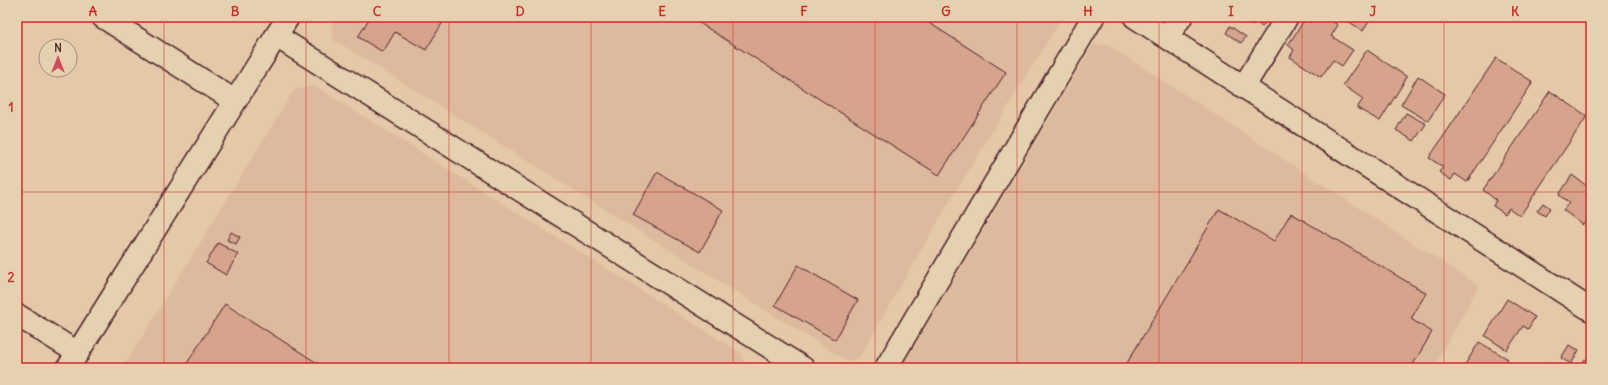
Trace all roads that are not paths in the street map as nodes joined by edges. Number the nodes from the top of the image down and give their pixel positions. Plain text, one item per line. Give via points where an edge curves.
1 (103, 17) edge
2 (288, 17) edge
3 (1093, 17) edge
4 (1135, 17) edge
5 (1181, 17) edge
6 (1288, 17) edge
7 (276, 36) junction
8 (1168, 37) junction
9 (1244, 86) junction
10 (235, 101) junction
11 (1591, 310) edge
12 (17, 315) edge
13 (73, 360) edge
14 (780, 362) edge
15 (803, 368) edge
16 (886, 368) edge

1 - 10 street
2 - 7 street
3 - 16 street
4 - 8 street
5 - 8 street
6 - 9 street
7 - 10 street
7 - 14 street
8 - 9 street
9 - 11 street
10 - 13 street
12 - 13 street
14 - 15 street

